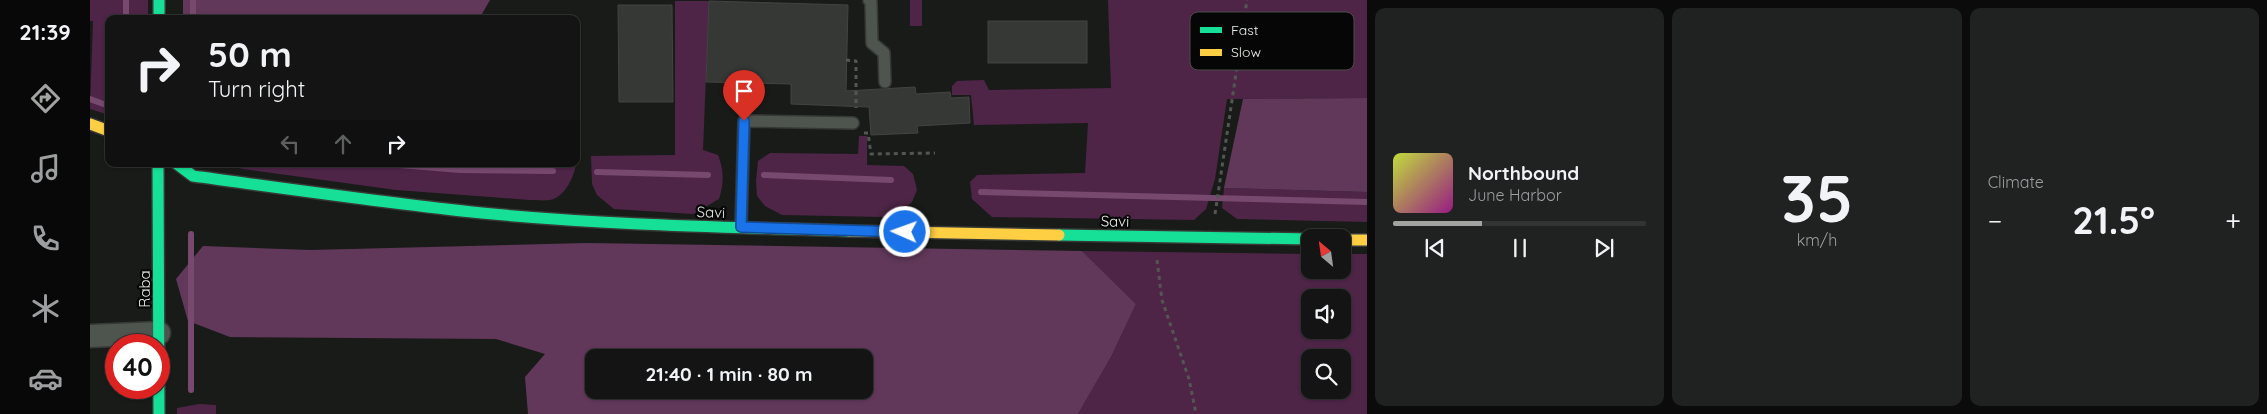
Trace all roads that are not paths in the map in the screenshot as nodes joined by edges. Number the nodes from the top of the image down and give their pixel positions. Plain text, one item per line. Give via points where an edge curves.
1 (159, 0) edge
2 (869, 0) edge
3 (159, 15) edge
4 (885, 82) dead end
5 (853, 123) road end
6 (90, 124) edge
7 (105, 130) edge
8 (158, 167) edge
9 (181, 167) edge
10 (741, 227) junction
11 (1301, 239) edge
12 (1351, 240) edge
13 (1367, 240) edge
14 (159, 333) junction
15 (90, 336) edge
16 (159, 414) edge

1 - 3 street
2 - 4 lane via 872,43 884,53
5 - 10 lane via 744,121
6 - 7 street
8 - 14 street, Raba
9 - 10 street, Savi via 193,176 374,201 576,220
10 - 11 street, Savi
12 - 13 street
14 - 15 street
14 - 16 street, Raba

